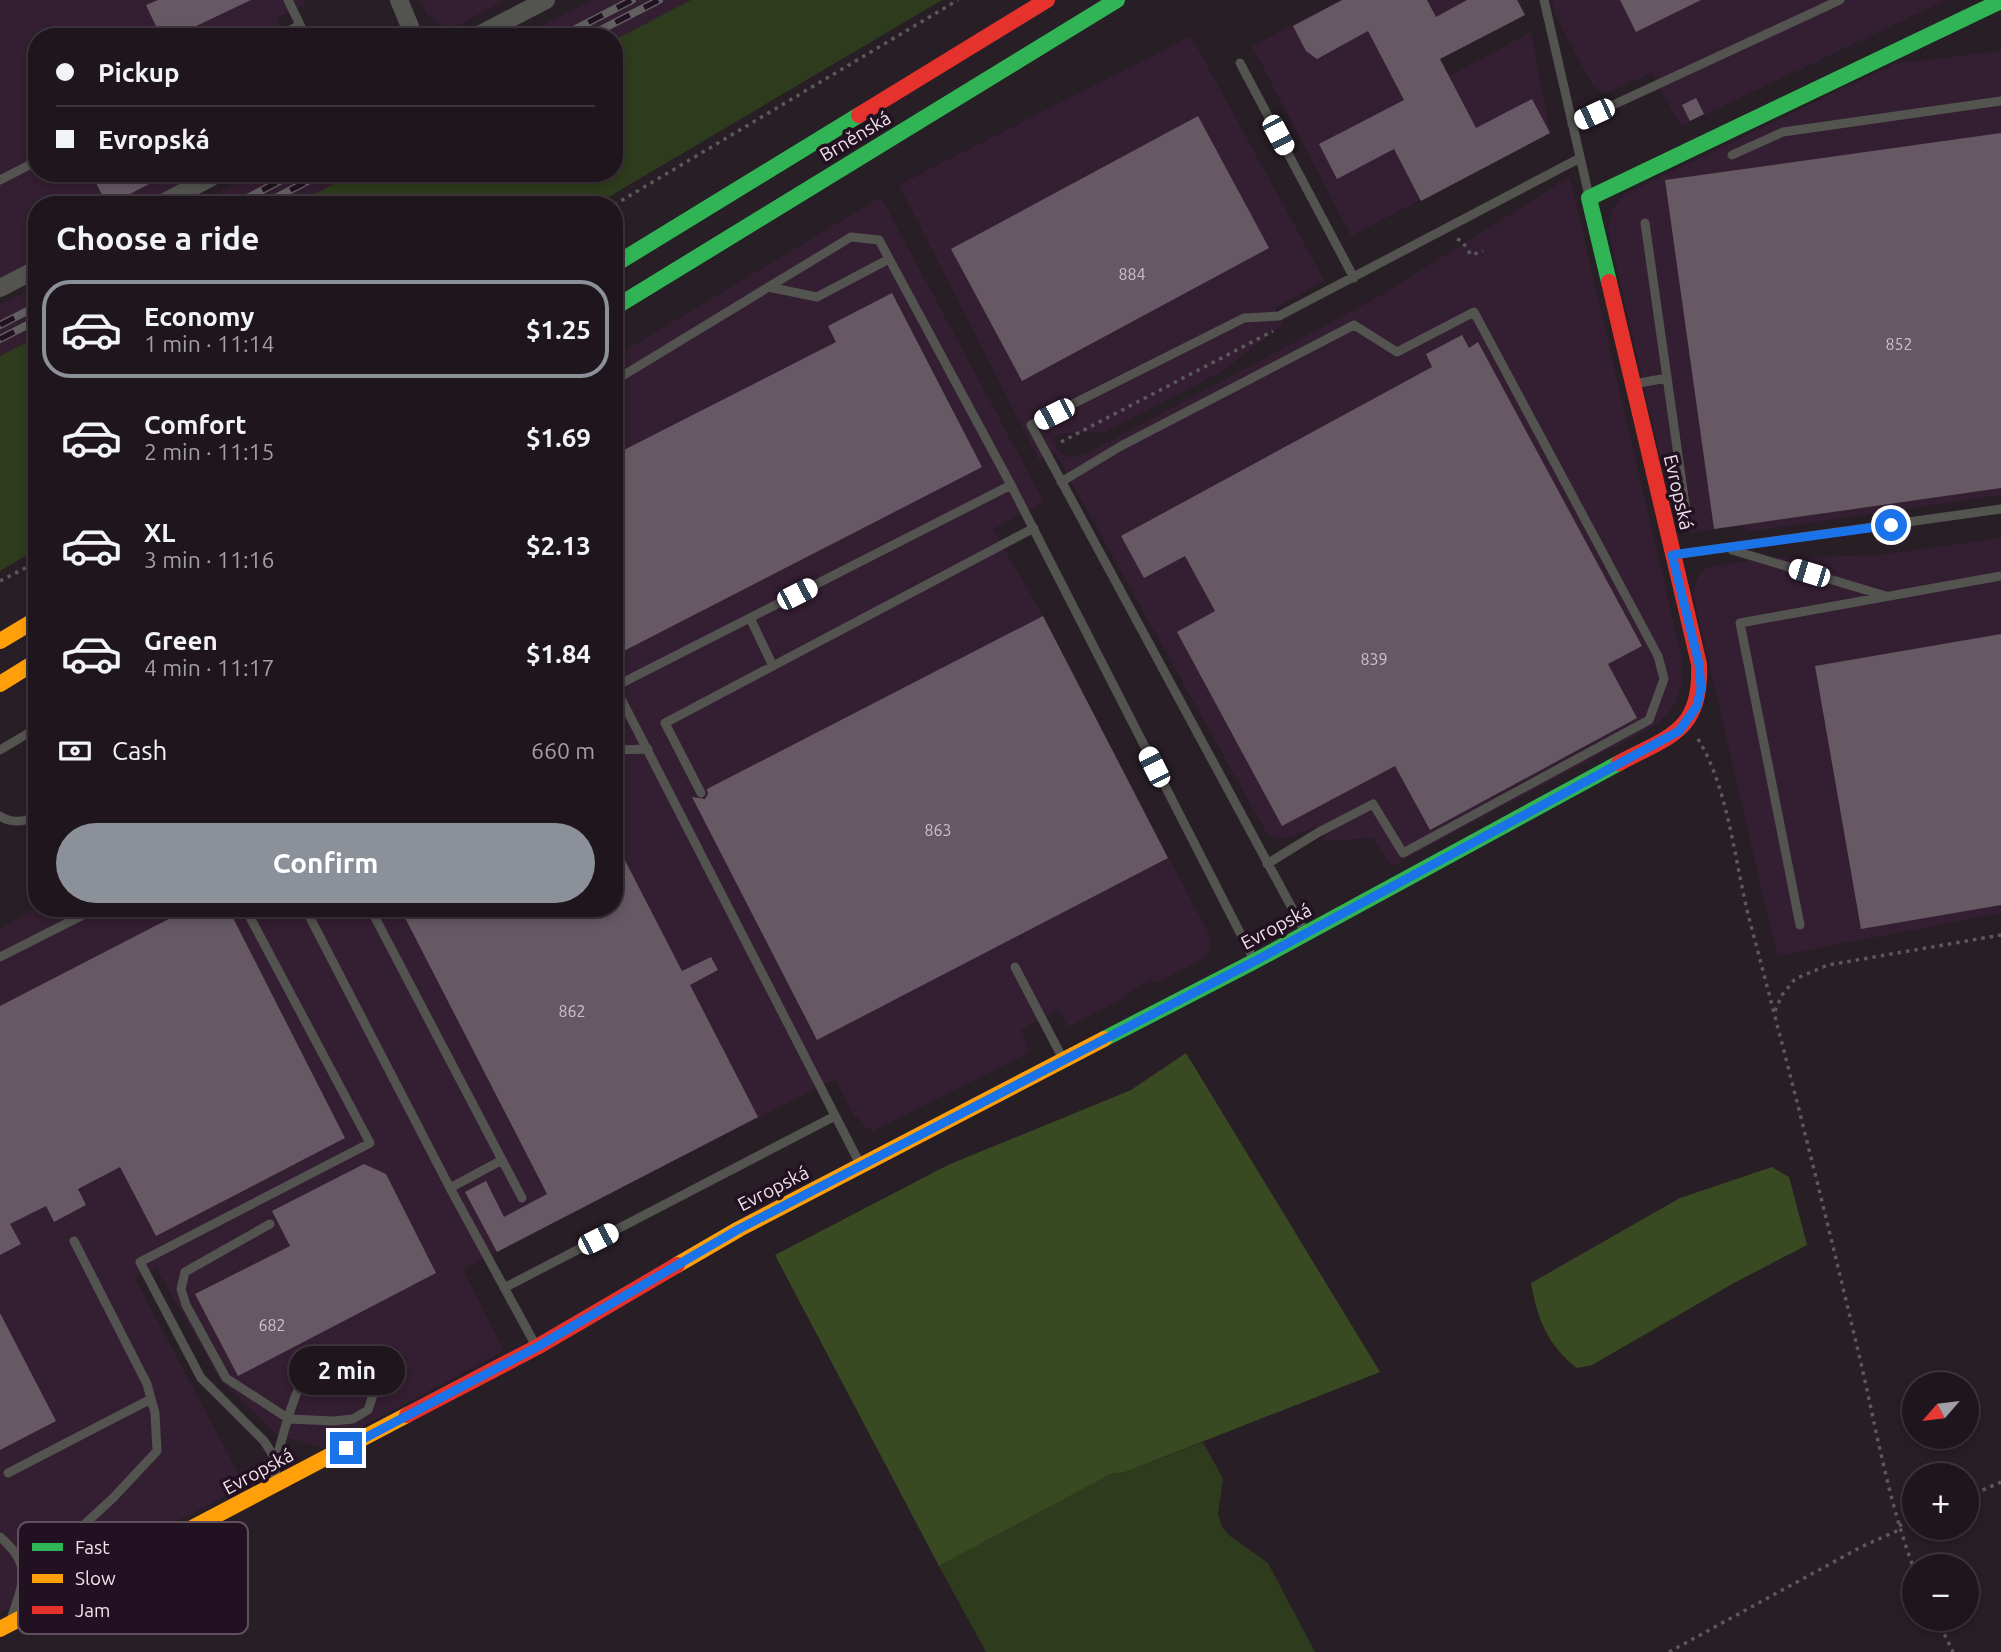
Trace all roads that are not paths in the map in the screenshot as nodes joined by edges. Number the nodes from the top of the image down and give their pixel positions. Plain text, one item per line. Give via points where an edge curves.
1 (288, 0) edge
2 (399, 0) edge
3 (546, 0) edge
4 (1047, 0) edge
5 (1118, 0) edge
6 (1544, 0) edge
7 (1840, 0) edge
8 (2001, 1) edge
9 (300, 25) junction
10 (294, 28) edge
11 (302, 28) edge
12 (411, 28) edge
13 (492, 28) edge
14 (1240, 63) dead end
15 (2001, 101) edge
16 (1572, 124) junction
17 (1732, 155) dead end
18 (1580, 158) junction
19 (28, 166) edge
20 (0, 180) edge
21 (202, 182) edge
22 (176, 196) edge
23 (1589, 198) junction
24 (1645, 223) dead end
25 (623, 259) edge
26 (889, 259) junction
27 (28, 274) edge
28 (1354, 278) junction
29 (768, 287) junction
30 (0, 288) edge
31 (623, 302) edge
32 (623, 376) edge
33 (1667, 378) junction
34 (1632, 384) junction
35 (1061, 482) junction
36 (1012, 485) junction
37 (2001, 509) edge
38 (1687, 518) dead end
39 (1034, 528) junction
40 (1727, 549) junction
41 (1672, 555) junction
42 (2001, 576) edge
43 (1888, 596) junction
44 (750, 618) junction
45 (28, 624) edge
46 (0, 641) edge
47 (773, 666) junction
48 (28, 667) edge
49 (623, 683) edge
50 (0, 684) edge
51 (623, 702) edge
52 (28, 733) edge
53 (648, 749) junction
54 (0, 750) edge
55 (623, 750) edge
56 (701, 793) dead end
57 (0, 816) edge
58 (28, 820) edge
59 (1267, 864) junction
60 (80, 917) edge
61 (250, 917) edge
62 (310, 917) edge
63 (375, 917) edge
64 (1800, 925) dead end
65 (1306, 934) junction
66 (0, 957) edge
67 (1255, 961) junction
68 (1016, 967) dead end
69 (1064, 1061) junction
70 (835, 1116) junction
71 (502, 1160) junction
72 (861, 1166) junction
73 (450, 1188) junction
74 (522, 1198) dead end
75 (271, 1224) dead end
76 (74, 1241) dead end
77 (504, 1288) junction
78 (537, 1347) junction
79 (151, 1399) junction
80 (289, 1419) junction
81 (276, 1460) junction
82 (8, 1474) dead end
83 (274, 1486) junction
84 (87, 1522) edge
85 (205, 1522) edge
86 (0, 1537) edge
87 (18, 1556) edge
88 (18, 1595) edge
89 (5, 1627) edge

1 - 9 lane
2 - 12 street
3 - 13 street
4 - 25 main road, Brněnská
5 - 31 main road, Brněnská
6 - 16 lane
7 - 16 lane
8 - 23 main road
9 - 10 lane
9 - 11 lane
14 - 28 lane
15 - 17 lane via 1783,132
16 - 18 lane
18 - 23 lane
18 - 28 lane
19 - 20 lane
21 - 22 street
23 - 34 main road, Evropská
24 - 33 lane
26 - 29 lane via 817,297
26 - 29 lane via 879,240 851,237
26 - 36 lane
27 - 30 street
28 - 35 lane via 1276,317 1244,318 1031,425
29 - 32 lane
33 - 34 lane
33 - 38 lane
34 - 41 main road, Evropská
35 - 59 lane
35 - 59 lane via 1354,325 1398,352 1474,312 1658,656 1664,680 1649,720 1403,853 1373,804
36 - 39 lane
36 - 44 lane
37 - 40 lane
39 - 47 lane
39 - 67 lane
40 - 41 lane
40 - 43 lane
41 - 65 main road, Evropská via 1701,688 1697,706 1679,731
42 - 43 lane
43 - 64 lane via 1740,623
44 - 47 lane
44 - 49 lane
45 - 46 main road
47 - 56 lane via 665,723
48 - 50 main road
51 - 53 lane
52 - 54 lane
53 - 55 lane
53 - 70 lane
57 - 58 lane
59 - 65 lane
60 - 66 lane
61 - 81 lane via 370,1143 141,1262 201,1378 264,1441
62 - 73 lane
63 - 71 lane
65 - 67 main road, Evropská
67 - 69 main road, Evropská
68 - 69 lane
69 - 72 main road, Evropská
70 - 72 lane
70 - 77 lane
71 - 73 lane
71 - 74 lane
72 - 78 main road, Evropská via 739,1229
73 - 77 lane
75 - 80 lane via 185,1272 181,1289 226,1378
76 - 79 lane
77 - 78 lane
78 - 83 main road, Evropská
79 - 82 lane
79 - 84 lane via 158,1451
80 - 80 lane via 313,1362 332,1352 353,1350 372,1370 375,1390 368,1410 353,1419
80 - 81 lane
81 - 83 lane
83 - 85 main road, Evropská
86 - 87 lane
88 - 89 lane

